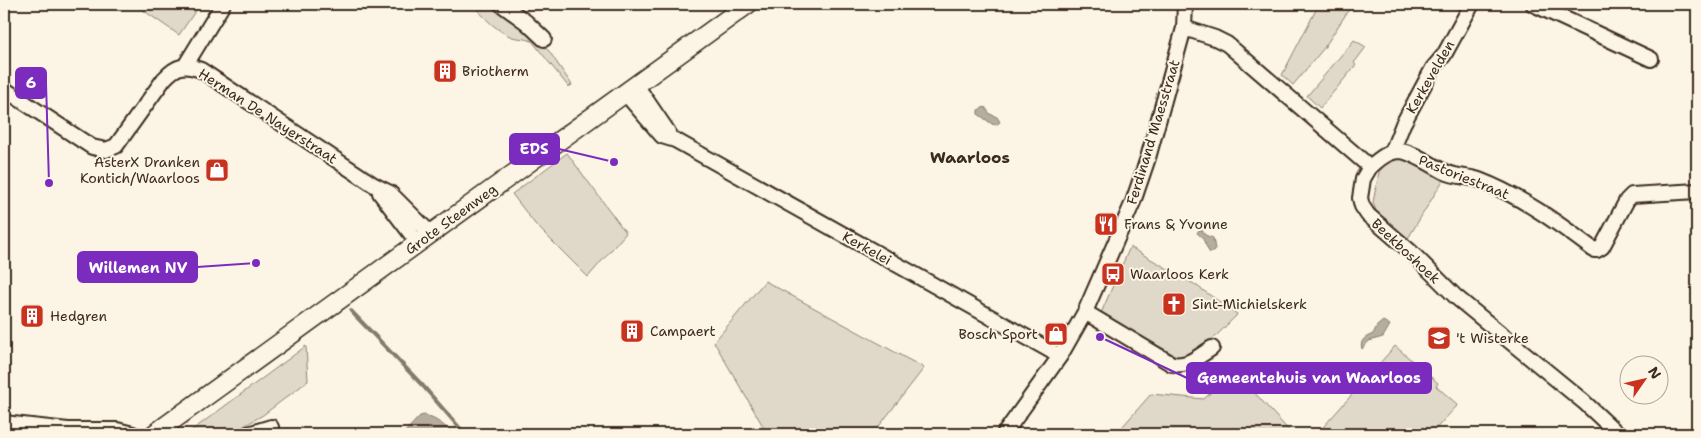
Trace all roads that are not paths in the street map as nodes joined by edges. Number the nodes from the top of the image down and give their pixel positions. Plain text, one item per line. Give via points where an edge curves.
1 (223, 4) edge
2 (501, 4) edge
3 (748, 4) edge
4 (1185, 4) edge
5 (1472, 4) edge
6 (1533, 4) edge
7 (1184, 28) junction
8 (544, 39) dead end
9 (1651, 59) dead end
10 (185, 66) junction
11 (4, 89) edge
12 (631, 89) junction
13 (1392, 152) junction
14 (1370, 167) junction
15 (1697, 191) edge
16 (424, 239) junction
17 (1084, 312) junction
18 (1212, 348) dead end
19 (1060, 356) junction
20 (4, 424) edge
21 (271, 427) dead end
22 (133, 434) edge
23 (154, 434) edge
24 (248, 434) edge
25 (1004, 434) edge
26 (1618, 434) edge

1 - 10 street
2 - 8 street
3 - 12 main road, Grote Steenweg
4 - 7 street, Ferdinand Maesstraat
5 - 13 street, Kerkevelden via 1444,55 1433,68
6 - 9 street
7 - 14 street via 1227,44
7 - 17 street, Ferdinand Maesstraat via 1133,202
10 - 11 street, Herman De Nayerstraat via 172,70 164,78 116,146 106,150 92,147
10 - 16 street, Herman De Nayerstraat via 201,70 390,193
12 - 16 main road, Grote Steenweg
12 - 19 street, Kerkelei via 662,136
13 - 14 street
13 - 15 street, Pastoriestraat via 1406,152 1448,173 1478,180 1551,218 1594,250 1602,247 1632,195
14 - 26 street, Beekboshoek via 1363,179 1360,198 1368,215 1456,297
16 - 23 main road, Grote Steenweg
17 - 18 street via 1172,364 1188,363
17 - 19 street, Ferdinand Maesstraat
19 - 25 street, Ferdinand Maesstraat
20 - 22 street via 68,430 117,430
21 - 24 street

